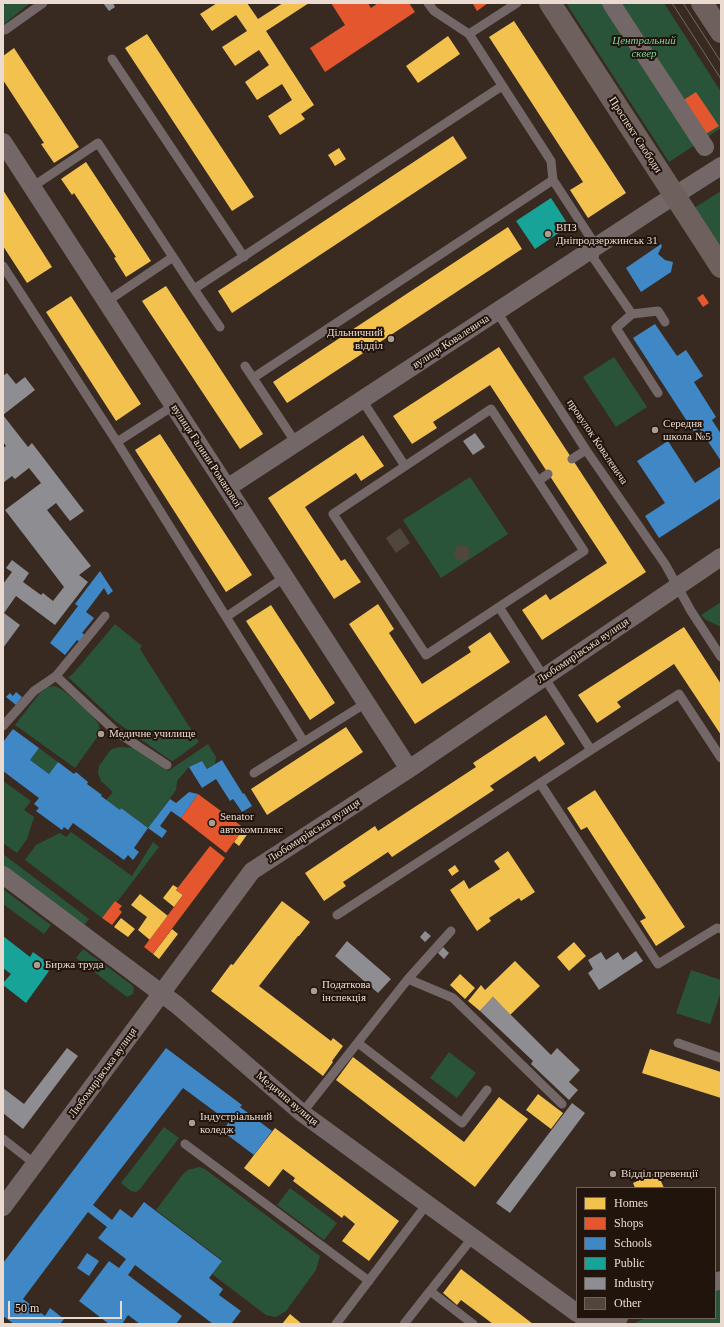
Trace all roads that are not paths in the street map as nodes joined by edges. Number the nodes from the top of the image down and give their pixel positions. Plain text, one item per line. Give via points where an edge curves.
1 (44, 3) edge
2 (428, 3) edge
3 (517, 3) edge
4 (550, 3) edge
5 (611, 3) edge
6 (702, 3) edge
7 (5, 30) dead end
8 (721, 32) edge
9 (469, 34) junction
10 (112, 59) dead end
11 (502, 86) junction
12 (3, 142) edge
13 (705, 148) dead end
14 (721, 166) edge
15 (553, 180) junction
16 (32, 187) junction
17 (675, 196) junction
18 (596, 246) junction
19 (244, 256) junction
20 (173, 257) junction
21 (3, 266) edge
22 (721, 267) edge
23 (194, 289) junction
24 (106, 302) junction
25 (497, 312) junction
26 (632, 314) junction
27 (665, 322) dead end
28 (220, 327) dead end
29 (245, 366) dead end
30 (253, 378) junction
31 (658, 393) dead end
32 (362, 400) junction
33 (174, 406) junction
34 (117, 442) junction
35 (296, 443) junction
36 (586, 450) junction
37 (572, 459) dead end
38 (405, 466) junction
39 (548, 474) dead end
40 (538, 481) junction
41 (227, 488) junction
42 (721, 557) edge
43 (285, 577) junction
44 (678, 586) junction
45 (499, 607) junction
46 (105, 616) dead end
47 (226, 617) junction
48 (721, 657) edge
49 (56, 676) junction
50 (545, 677) junction
51 (366, 703) junction
52 (3, 726) edge
53 (304, 742) junction
54 (591, 750) junction
55 (721, 758) edge
56 (167, 765) dead end
57 (409, 769) junction
58 (254, 773) dead end
59 (540, 783) junction
60 (3, 875) edge
61 (337, 915) dead end
62 (721, 929) edge
63 (451, 931) dead end
64 (408, 979) junction
65 (161, 993) junction
66 (358, 1043) junction
67 (678, 1043) dead end
68 (721, 1058) edge
69 (488, 1090) dead end
70 (562, 1104) dead end
71 (302, 1113) junction
72 (3, 1139) edge
73 (185, 1144) dead end
74 (35, 1164) junction
75 (427, 1204) junction
76 (3, 1207) edge
77 (473, 1237) junction
78 (369, 1281) junction
79 (430, 1291) junction
80 (576, 1312) edge
81 (617, 1319) edge
82 (336, 1324) edge
83 (404, 1324) edge
84 (473, 1324) edge
85 (605, 1324) edge

1 - 7 lane
2 - 9 lane via 434,11
3 - 9 lane
4 - 17 main road, Проспект Свободи
5 - 13 street
6 - 8 main road
9 - 11 lane
10 - 19 lane
11 - 15 lane via 550,161
11 - 19 lane
12 - 16 street, вулиця Галини Романової
14 - 17 street, вулиця Ковалевича
15 - 18 lane
15 - 30 lane
16 - 20 lane via 98,143
16 - 24 street, вулиця Галини Романової
17 - 18 street, вулиця Ковалевича
17 - 22 main road, Проспект Свободи
18 - 25 street, вулиця Ковалевича
18 - 26 lane via 594,259
19 - 23 lane
20 - 23 lane
20 - 24 lane
21 - 34 lane
23 - 28 lane
24 - 33 street, вулиця Галини Романової
25 - 32 street, вулиця Ковалевича
25 - 36 lane, провулок Ковалевича
26 - 27 lane via 658,311
26 - 31 lane via 616,328
29 - 30 lane
30 - 35 lane
32 - 35 street, вулиця Ковалевича
32 - 38 lane
33 - 34 lane
33 - 41 street, вулиця Галини Романової
34 - 47 lane
35 - 41 street, вулиця Ковалевича
36 - 37 lane
36 - 44 lane, провулок Ковалевича
38 - 40 lane via 491,409
38 - 45 lane via 333,514 422,649 426,655
39 - 40 lane
40 - 45 lane via 584,551
41 - 43 street, вулиця Галини Романової
42 - 44 street, Любомирівська вулиця
43 - 47 lane
43 - 51 street, вулиця Галини Романової
44 - 48 lane, провулок Ковалевича
44 - 50 street, Любомирівська вулиця
45 - 50 lane
46 - 49 lane
47 - 53 lane
49 - 52 lane via 34,691
49 - 56 lane via 115,731
50 - 54 lane
50 - 57 street, Любомирівська вулиця
51 - 53 lane
51 - 57 street, вулиця Галини Романової
53 - 58 lane
54 - 55 lane via 679,694
54 - 59 lane
57 - 65 street, Любомирівська вулиця via 252,871
59 - 61 lane
59 - 62 lane via 658,964 717,928
60 - 65 street, Медична вулиця
63 - 64 lane
64 - 66 lane
64 - 70 lane via 453,998
65 - 71 street, Медична вулиця
65 - 74 street, Любомирівська вулиця
66 - 69 lane via 462,1123
66 - 71 lane
67 - 68 lane
71 - 75 street, Медична вулиця
72 - 74 lane
73 - 78 lane
74 - 76 street, Любомирівська вулиця
75 - 77 street, Медична вулиця
75 - 78 lane
77 - 79 lane
77 - 80 street, Медична вулиця
78 - 82 lane
79 - 83 lane
79 - 84 lane
81 - 85 street

